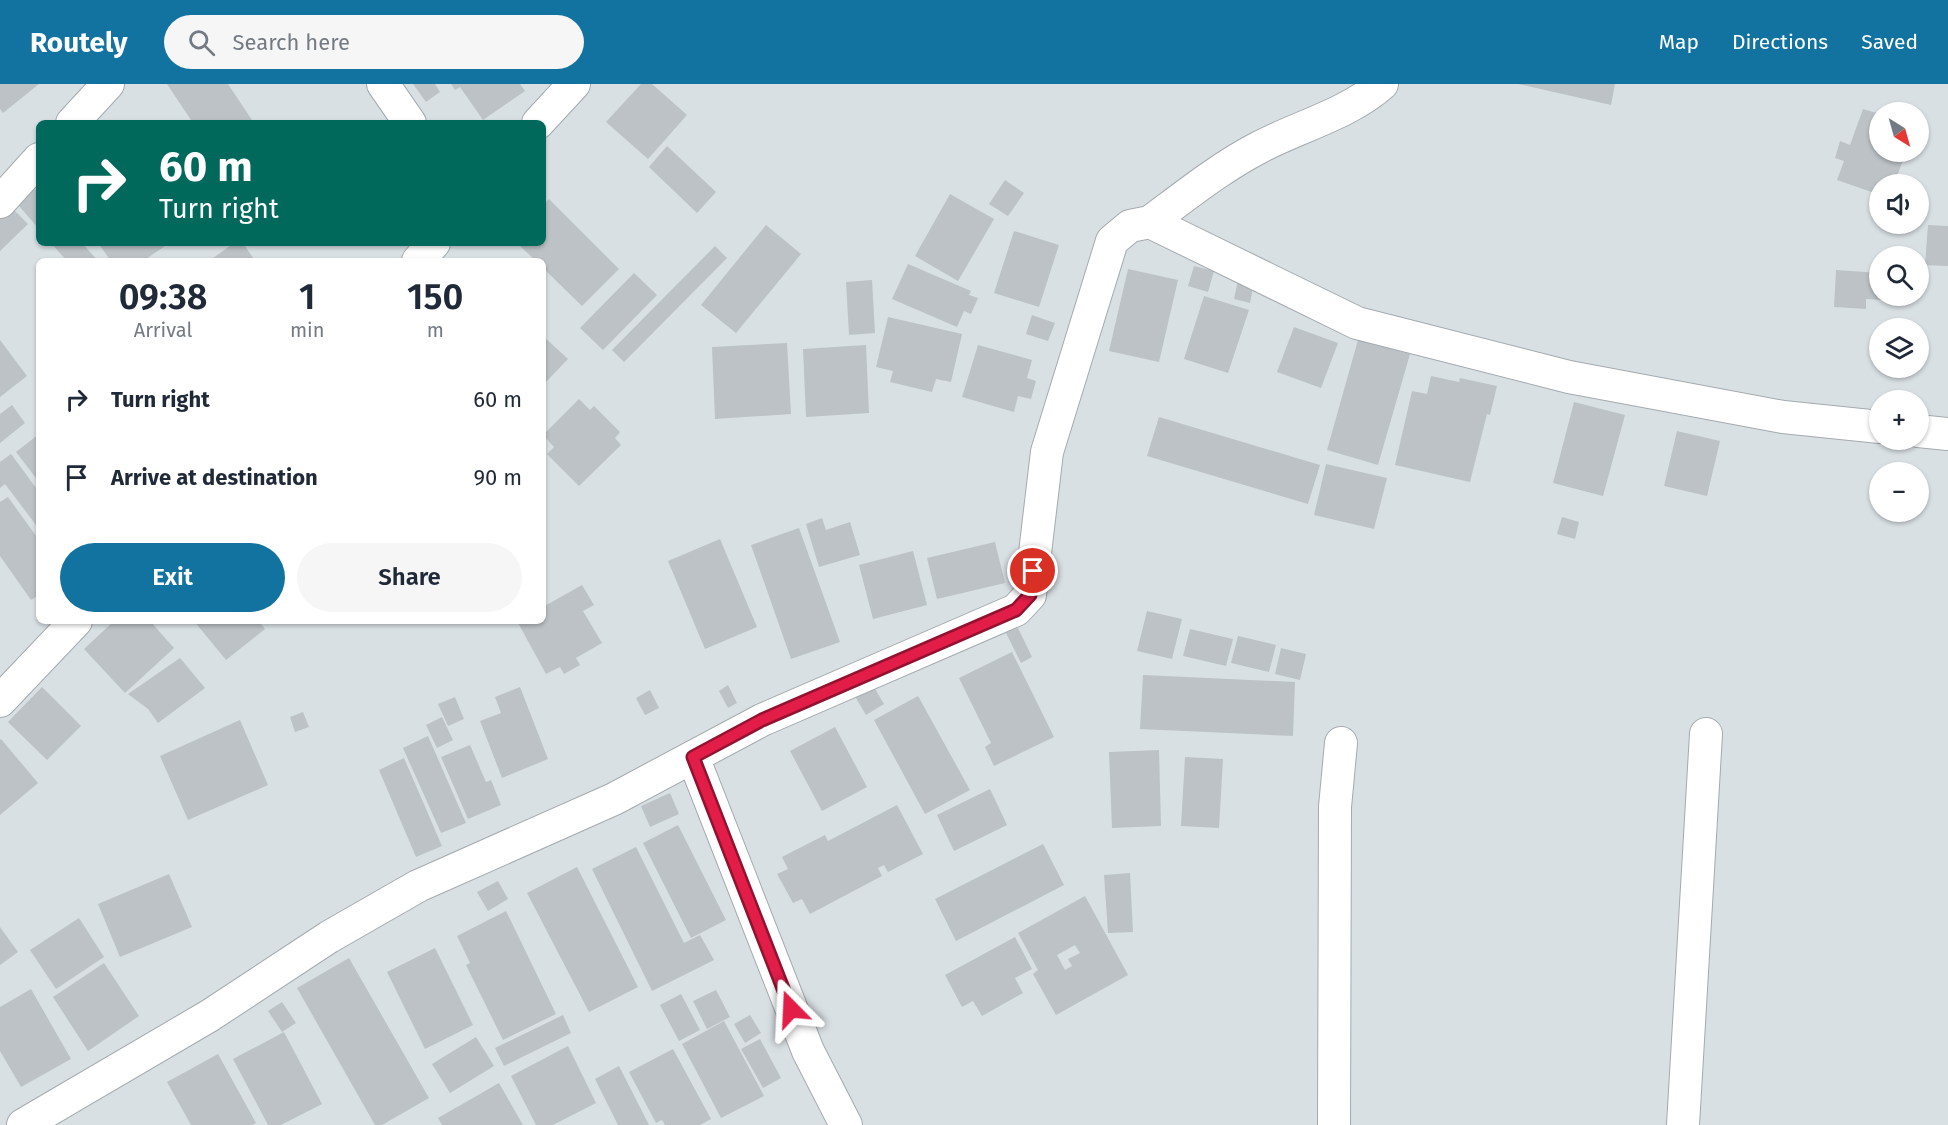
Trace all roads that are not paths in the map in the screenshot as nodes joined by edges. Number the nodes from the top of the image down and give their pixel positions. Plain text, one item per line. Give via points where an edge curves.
1 (108, 84) edge
2 (383, 84) edge
3 (574, 84) edge
4 (1382, 84) edge
5 (75, 120) edge
6 (408, 120) edge
7 (541, 120) edge
8 (36, 162) edge
9 (0, 201) edge
10 (1150, 222) junction
11 (431, 246) edge
12 (421, 258) edge
13 (1869, 426) edge
14 (1929, 432) edge
15 (1948, 434) edge
16 (73, 624) edge
17 (0, 701) edge
18 (1706, 734) dead end
19 (1341, 743) dead end
20 (693, 757) junction
21 (842, 1124) edge
22 (24, 1125) edge
23 (1334, 1125) edge
24 (1683, 1125) edge

1 - 5 street
2 - 6 street
3 - 7 street
4 - 10 street via 1334,114 1259,147
8 - 9 street
10 - 13 street via 1357,323 1569,377 1783,417
10 - 20 street via 1130,226 1112,241 1047,452 1030,595 1026,601 1016,610 762,720
11 - 12 street
14 - 15 street
16 - 17 street
18 - 24 street
19 - 23 street via 1335,807
20 - 21 street via 808,1051
20 - 22 street via 614,799 418,886

